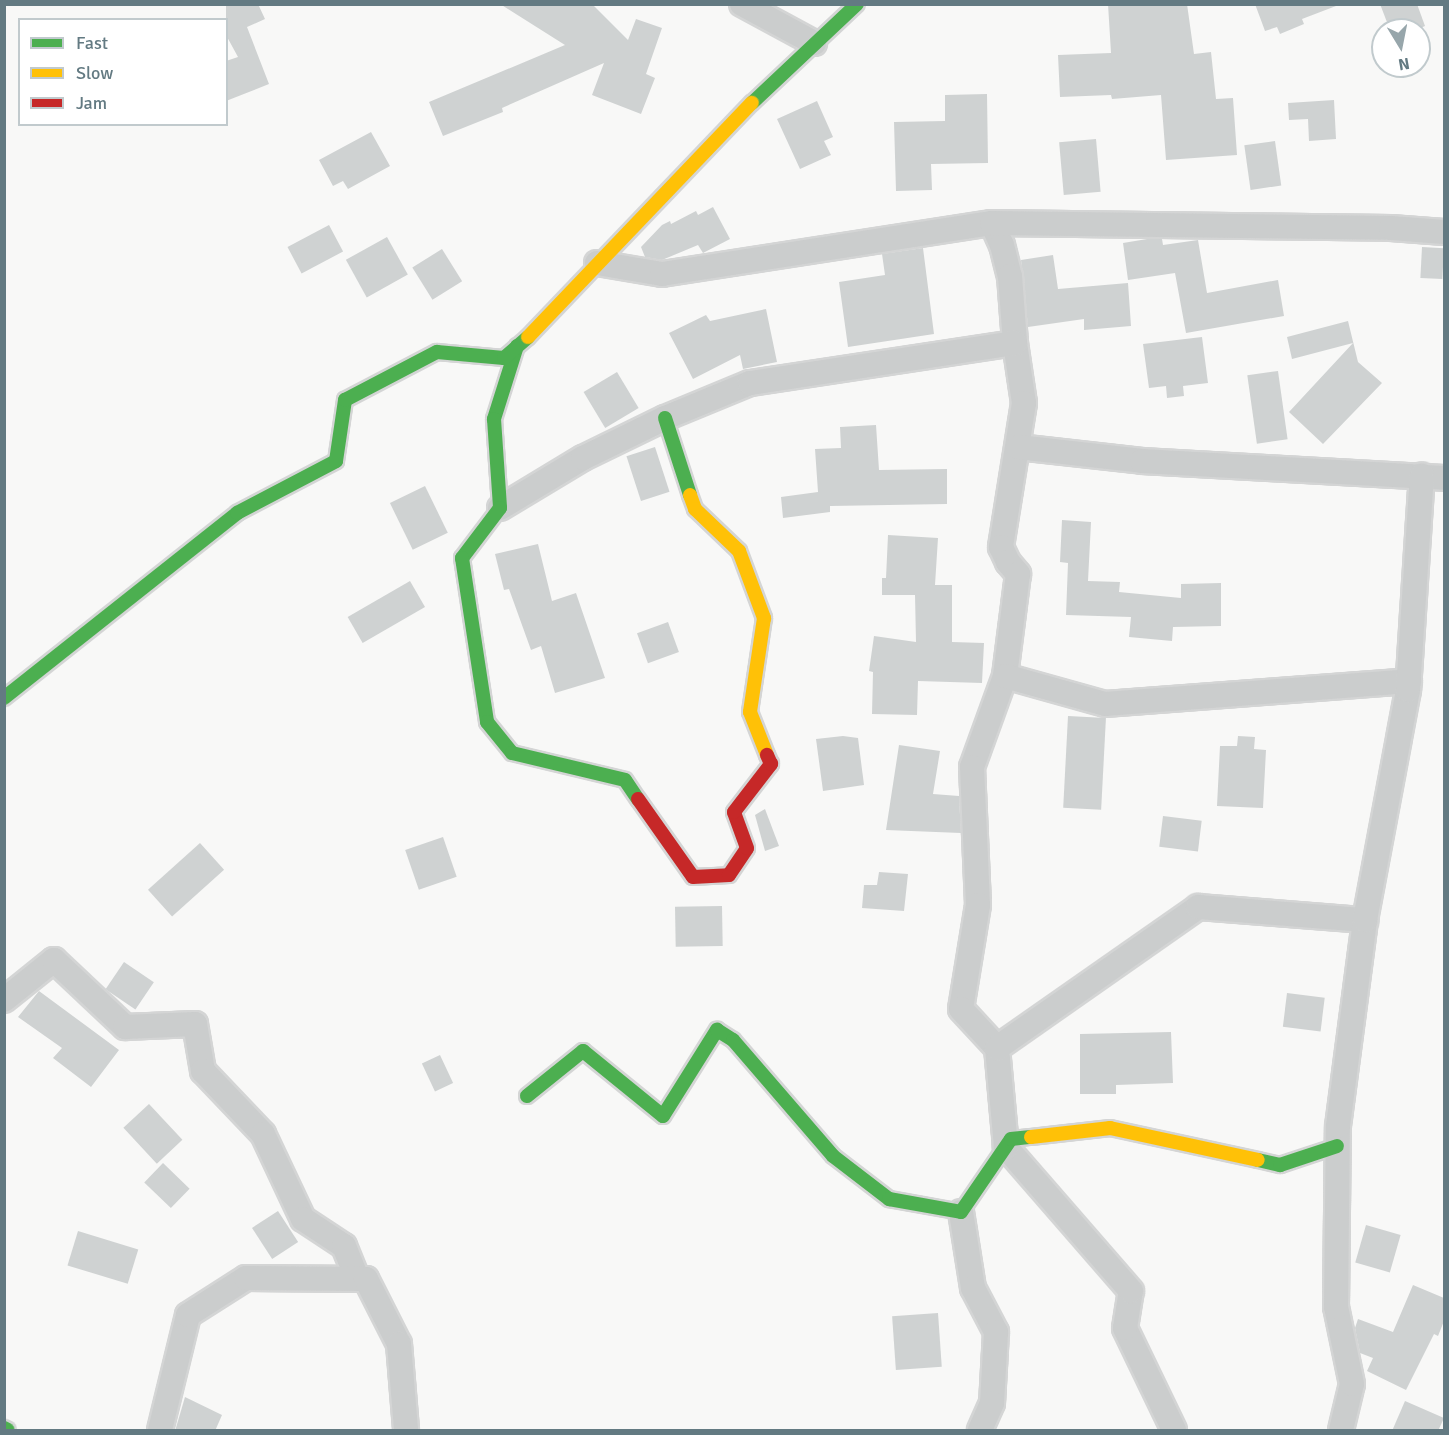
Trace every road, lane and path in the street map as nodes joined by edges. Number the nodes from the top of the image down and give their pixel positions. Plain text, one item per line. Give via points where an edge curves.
1 (742, 4) edge
2 (856, 4) edge
3 (814, 43) junction
4 (992, 223) junction
5 (1444, 231) edge
6 (597, 263) junction
7 (1015, 343) junction
8 (517, 346) junction
9 (665, 418) junction
10 (1018, 447) junction
11 (1433, 477) edge
12 (500, 508) junction
13 (1005, 676) junction
14 (1409, 681) junction
15 (4, 698) edge
16 (1365, 920) junction
17 (4, 1000) edge
18 (997, 1048) junction
19 (527, 1096) dead end
20 (1337, 1146) junction
21 (1006, 1147) junction
22 (961, 1212) junction
23 (357, 1279) junction
24 (4, 1428) edge
25 (8, 1431) edge
26 (160, 1431) edge
27 (406, 1431) edge
28 (980, 1431) edge
29 (1174, 1431) edge
30 (1341, 1431) edge

1 - 3 street
2 - 3 street
3 - 6 street
4 - 5 street
4 - 6 street via 662,274
4 - 7 street via 1010,276
6 - 8 street
7 - 9 street via 750,383
7 - 10 street via 1024,403
8 - 12 street via 494,419
8 - 15 street via 504,358 437,352 345,400 336,461 237,513
9 - 12 street via 583,458
9 - 12 street via 695,509 739,551 764,618 750,712 771,764 734,812 747,848 729,875 693,878 625,780 512,753 487,722 462,558
10 - 11 street via 1142,461
10 - 13 street via 1001,547 1018,574
11 - 14 street
13 - 14 street via 1105,704
13 - 18 street via 972,767 978,905 961,1009
14 - 16 street
16 - 18 street via 1198,907
16 - 20 street
17 - 23 street via 54,960 125,1028 195,1024 203,1071 263,1134 303,1219 344,1246
18 - 21 street
19 - 22 street via 583,1051 663,1116 717,1030 734,1040 833,1156 889,1199
20 - 21 street via 1280,1165 1110,1128 1011,1139
20 - 30 street via 1336,1307 1352,1384
21 - 22 street
21 - 29 street via 1131,1291 1125,1328
22 - 28 street via 973,1288 996,1332 992,1403
23 - 26 street via 246,1278 188,1316
23 - 27 street via 366,1280 399,1344
24 - 25 street

